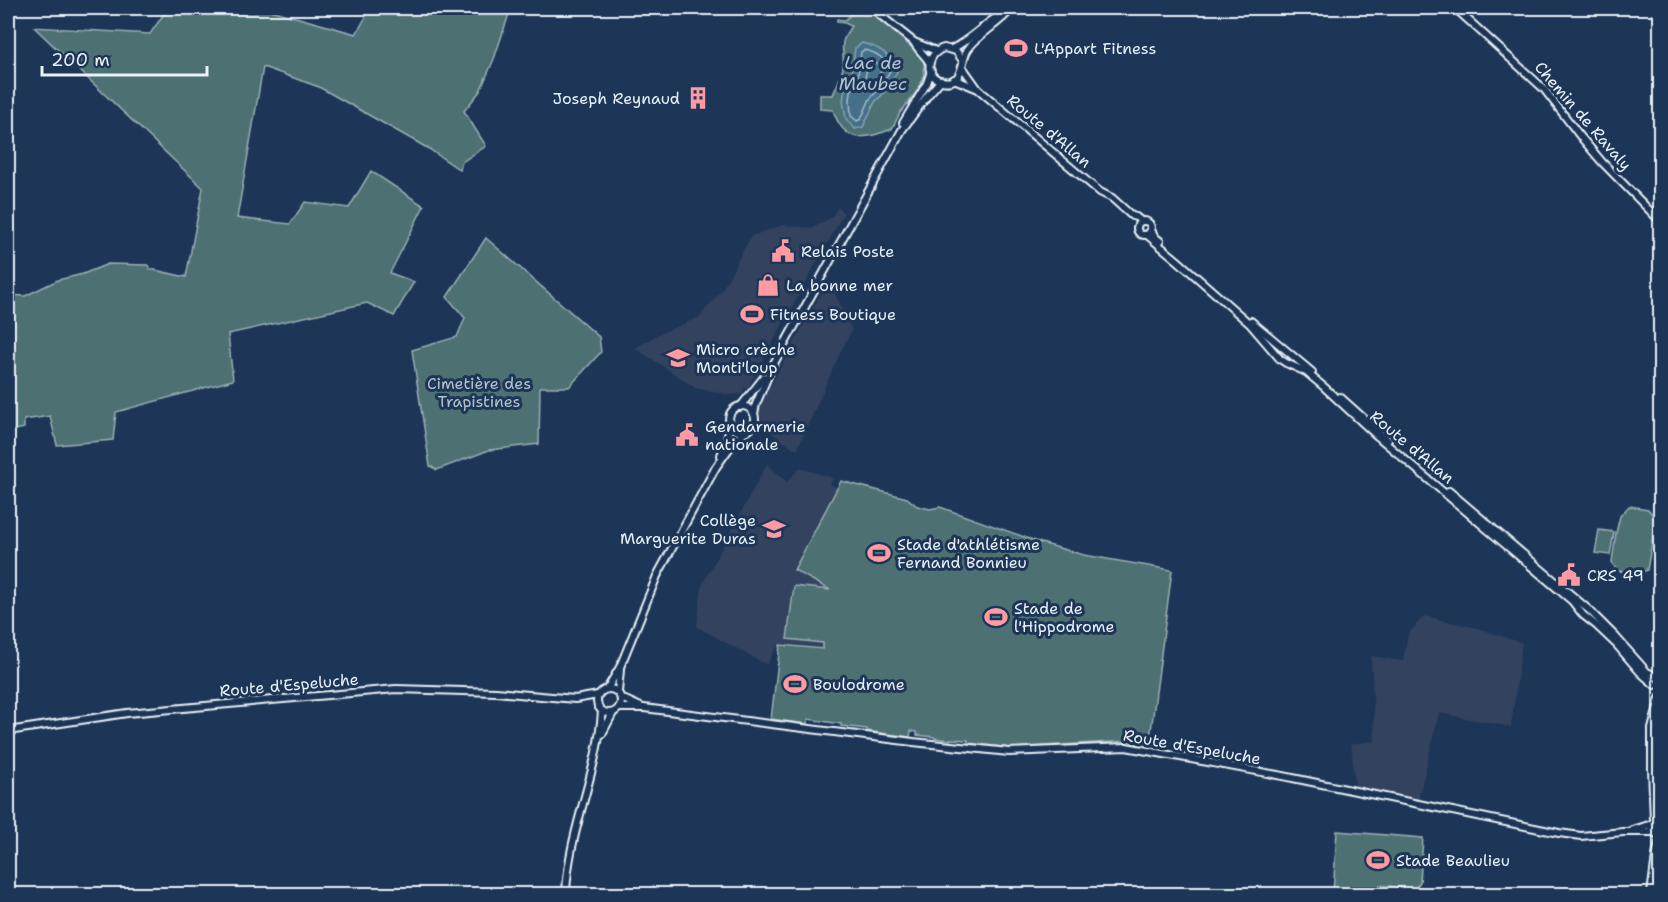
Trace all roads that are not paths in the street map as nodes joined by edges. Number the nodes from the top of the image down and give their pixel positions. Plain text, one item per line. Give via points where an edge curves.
1 (873, 8) edge
2 (1012, 8) edge
3 (1455, 8) edge
4 (914, 42) junction
5 (952, 49) junction
6 (936, 51) junction
7 (929, 62) junction
8 (963, 65) junction
9 (931, 71) junction
10 (954, 79) junction
11 (941, 80) junction
12 (978, 89) junction
13 (902, 130) junction
14 (1660, 221) edge
15 (1139, 223) junction
16 (1149, 232) junction
17 (771, 367) junction
18 (740, 407) junction
19 (754, 414) junction
20 (730, 424) junction
21 (744, 432) junction
22 (716, 467) junction
23 (620, 667) junction
24 (1660, 677) edge
25 (1655, 685) junction
26 (607, 689) junction
27 (598, 695) junction
28 (620, 695) junction
29 (1660, 698) edge
30 (575, 699) junction
31 (597, 705) junction
32 (644, 708) junction
33 (616, 710) junction
34 (602, 711) junction
35 (1660, 721) edge
36 (8, 731) edge
37 (600, 737) junction
38 (1660, 802) edge
39 (1656, 822) edge
40 (1623, 832) junction
41 (1656, 833) edge
42 (1660, 839) edge
43 (1656, 856) junction
44 (566, 894) edge
45 (1651, 894) edge

1 - 4 street
2 - 5 street
2 - 8 street via 967,50
3 - 14 street, Chemin de Ravaly via 1544,88 1602,162
4 - 6 street
4 - 7 street
5 - 6 street
5 - 8 street
6 - 7 street
7 - 9 street
8 - 10 street
8 - 12 street, Route d'Allan
9 - 11 street
9 - 13 street
10 - 11 street
10 - 12 street, Route d'Allan
11 - 13 street
12 - 15 street, Route d'Allan
13 - 17 street
15 - 16 street via 1148,223
15 - 16 street via 1138,233 1142,236
16 - 24 street, Route d'Allan via 1416,465 1589,609 1647,672
16 - 25 street, Route d'Allan via 1250,324 1280,359 1306,372 1561,591
17 - 18 street
17 - 19 street
18 - 19 street via 747,407
18 - 20 street via 730,413
19 - 21 street via 754,425
20 - 21 street via 736,431
20 - 22 street
21 - 22 street
22 - 23 street via 657,576
23 - 26 street
23 - 28 street
24 - 25 street
25 - 29 street
26 - 27 street
26 - 28 street
27 - 30 street, Route d'Espeluche
27 - 31 street
28 - 32 street, Route d'Espeluche
28 - 33 street via 621,705
29 - 39 street via 1652,729
30 - 31 street, Route d'Espeluche
30 - 36 street, Route d'Espeluche via 396,689 127,713
31 - 34 street
32 - 33 street, Route d'Espeluche
32 - 40 street, Route d'Espeluche via 1009,753 1126,747 1559,833 1581,836
33 - 34 street
33 - 37 street
34 - 37 street
35 - 38 street
37 - 44 street via 566,876
39 - 40 street, Route d'Espeluche
39 - 41 street via 1651,828
40 - 41 street, Route d'Espeluche
41 - 43 street
42 - 43 street
43 - 45 street

